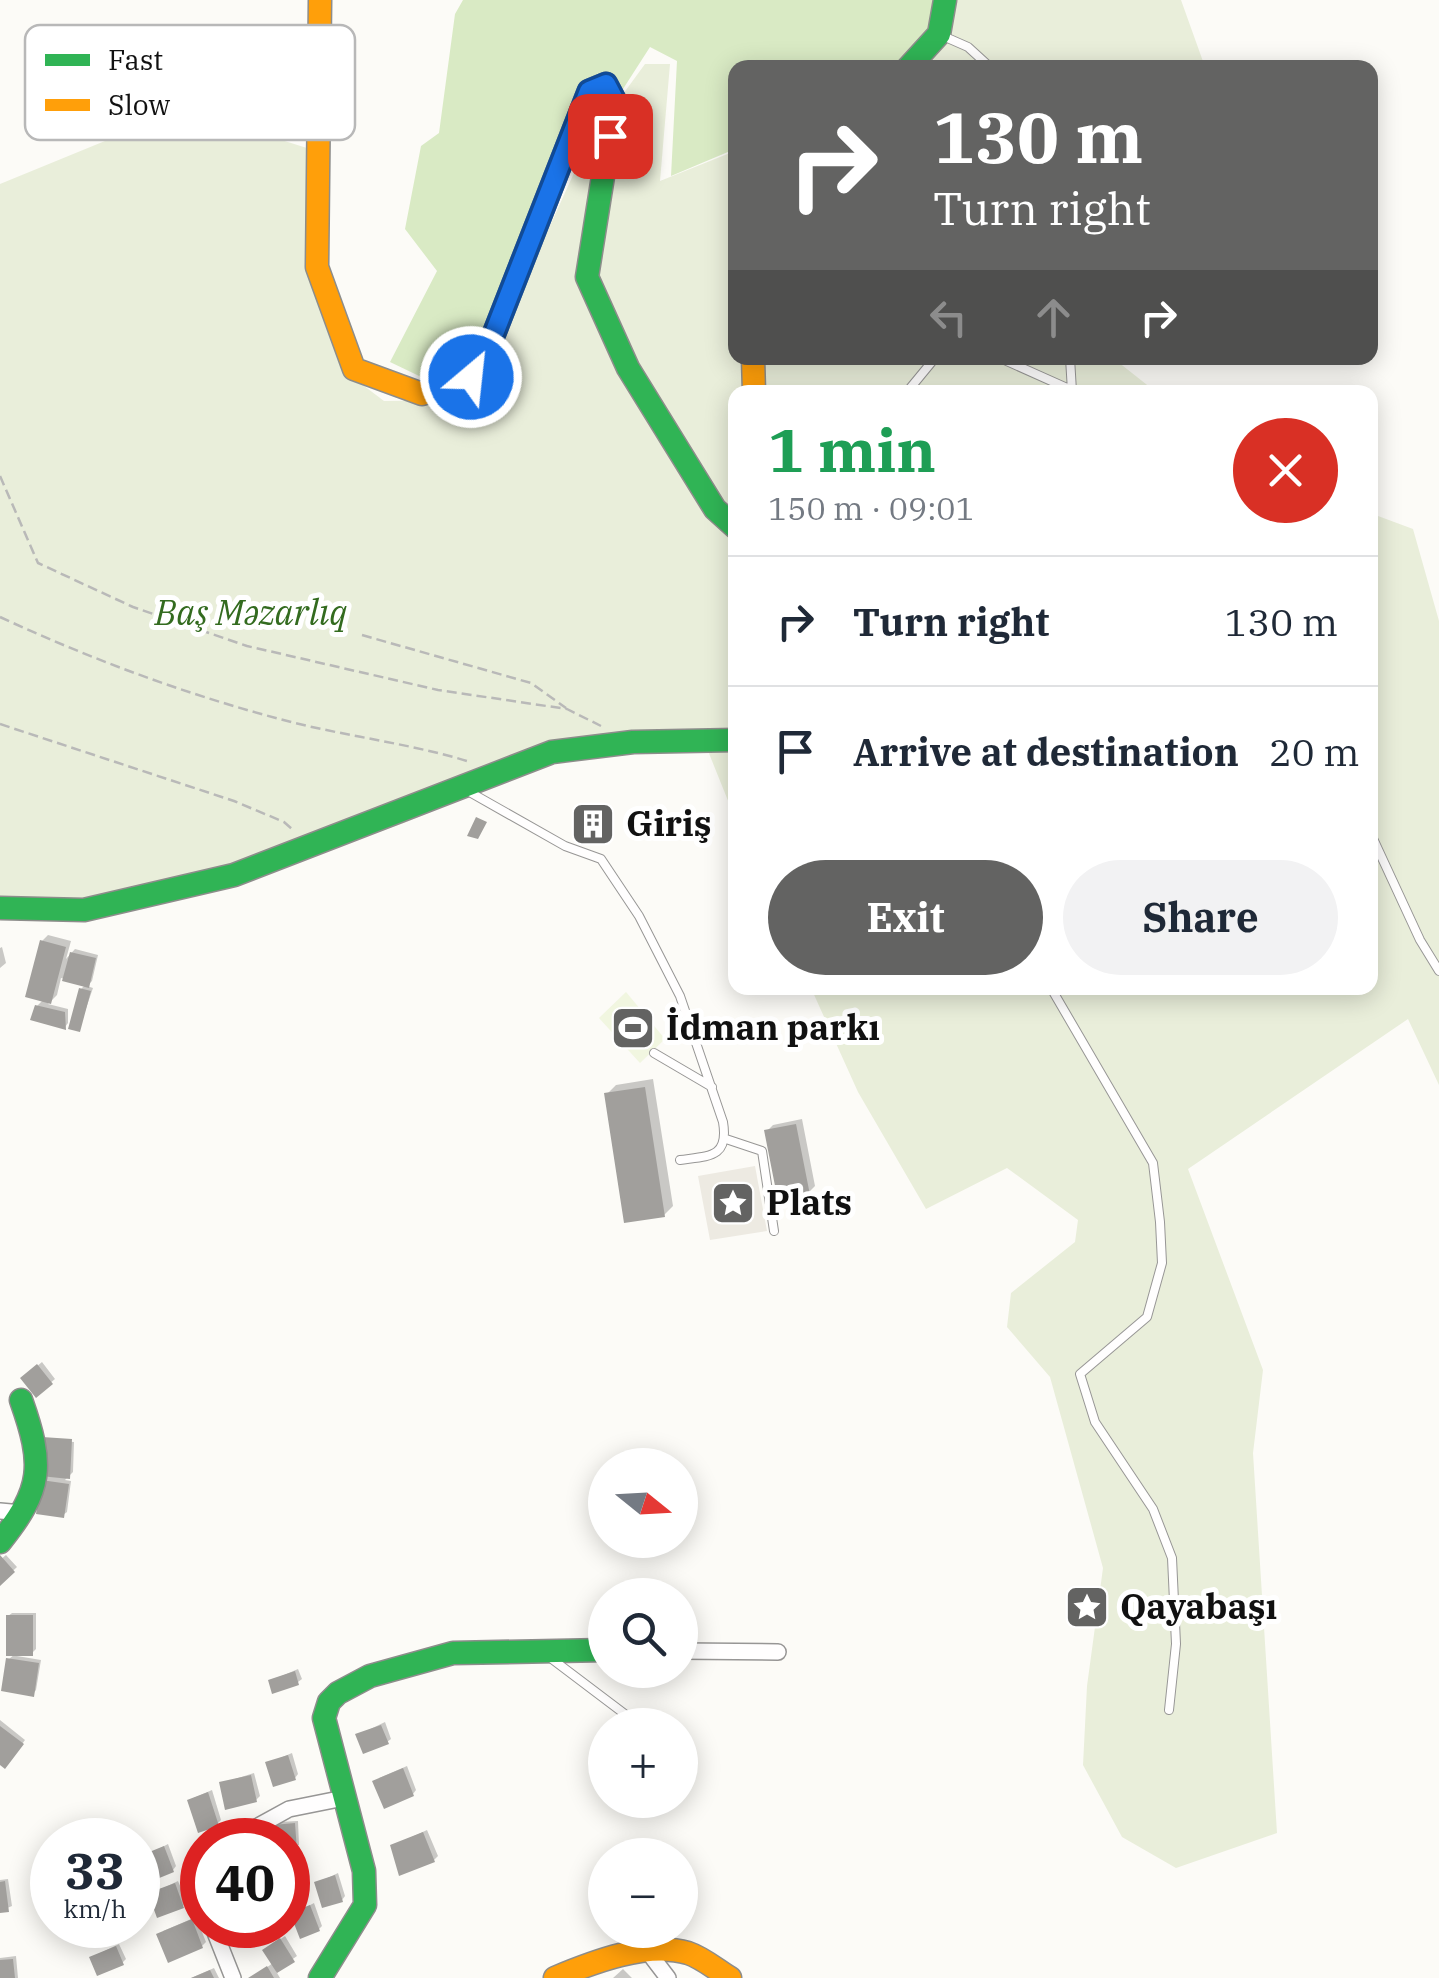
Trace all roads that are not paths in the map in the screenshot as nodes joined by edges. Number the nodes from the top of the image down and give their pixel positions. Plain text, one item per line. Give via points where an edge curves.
1 (320, 0) edge
2 (945, 0) edge
3 (320, 25) edge
4 (938, 34) junction
5 (915, 60) edge
6 (982, 60) edge
7 (319, 140) edge
8 (929, 365) edge
9 (1015, 365) edge
10 (913, 385) edge
11 (1059, 385) edge
12 (728, 521) edge
13 (728, 740) edge
14 (462, 788) junction
15 (1378, 849) edge
16 (0, 908) edge
17 (1439, 971) edge
18 (1055, 995) edge
19 (654, 1053) dead end
20 (712, 1087) junction
21 (726, 1139) junction
22 (680, 1160) dead end
23 (774, 1230) dead end
24 (21, 1400) dead end
25 (11, 1512) edge
26 (0, 1542) edge
27 (540, 1650) junction
28 (588, 1650) edge
29 (698, 1651) edge
30 (778, 1652) dead end
31 (617, 1708) edge
32 (1169, 1710) dead end
33 (344, 1798) junction
34 (273, 1818) edge
35 (221, 1948) edge
36 (649, 1953) junction
37 (233, 1978) edge
38 (320, 1978) edge
39 (555, 1978) edge
40 (668, 1978) edge
41 (730, 1978) edge

1 - 3 street
2 - 4 street
4 - 5 street
4 - 6 lane
7 - 12 street via 318,267 354,369 422,394 471,377 486,354 589,91 606,84 615,101 587,277 628,368
8 - 10 lane
9 - 11 lane
13 - 14 street via 552,752
14 - 16 street via 234,875 84,910
14 - 20 lane via 565,846 602,859 680,996
15 - 17 lane
18 - 32 lane via 1154,1163 1162,1262 1154,1298 1147,1317 1080,1374 1095,1422 1154,1509 1172,1558 1176,1644
19 - 20 lane
20 - 21 lane
21 - 22 lane via 712,1155
21 - 23 lane via 762,1151
24 - 25 street via 31,1425 35,1473 33,1493
25 - 26 street
27 - 28 street
27 - 31 lane
27 - 33 street via 453,1652 370,1676 338,1693 324,1718
29 - 30 street
33 - 34 street
33 - 38 street via 364,1871 365,1905
35 - 37 street
36 - 39 street via 606,1956
36 - 40 street
36 - 41 street via 691,1954

